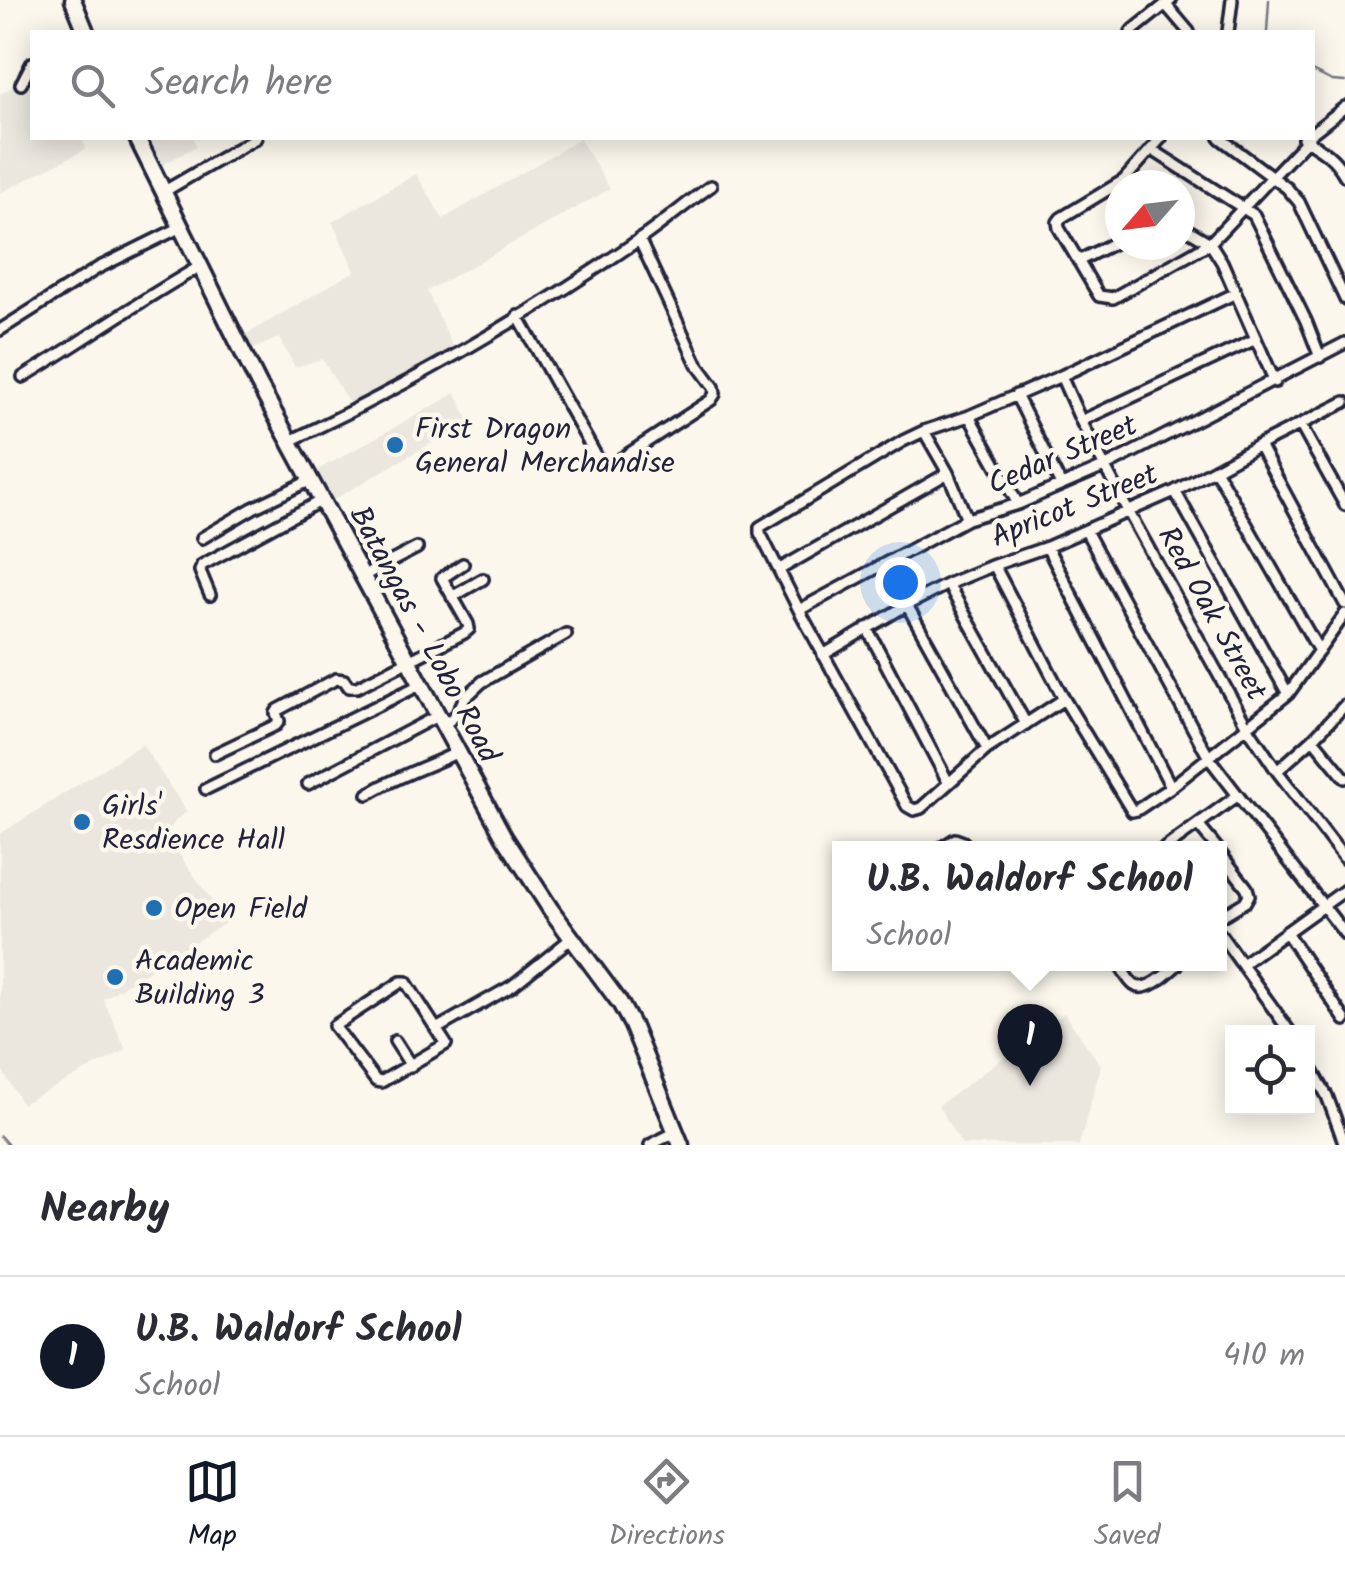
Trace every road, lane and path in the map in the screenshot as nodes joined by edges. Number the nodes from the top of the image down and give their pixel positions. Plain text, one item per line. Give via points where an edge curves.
1 (73, 0) edge
2 (1232, 0) edge
3 (1168, 2) edge
4 (83, 30) edge
5 (1133, 30) edge
6 (1188, 30) edge
7 (1228, 30) edge
8 (30, 67) edge
9 (21, 84) dead end
10 (1345, 107) edge
11 (1315, 130) edge
12 (138, 140) edge
13 (253, 140) edge
14 (1159, 140) edge
15 (1223, 140) edge
16 (1304, 140) edge
17 (1311, 140) edge
18 (1151, 149) junction
19 (1272, 176) junction
20 (1345, 176) edge
21 (711, 186) dead end
22 (163, 192) junction
23 (1242, 208) junction
24 (181, 227) junction
25 (1195, 234) edge
26 (639, 239) junction
27 (1210, 243) junction
28 (1105, 247) edge
29 (1078, 260) junction
30 (201, 266) junction
31 (1236, 293) junction
32 (1345, 299) edge
33 (518, 316) junction
34 (0, 330) edge
35 (1256, 338) junction
36 (1345, 344) edge
37 (1320, 357) junction
38 (1062, 376) junction
39 (23, 377) dead end
40 (1275, 382) junction
41 (1016, 395) junction
42 (1345, 403) edge
43 (970, 416) junction
44 (1081, 420) junction
45 (1301, 426) junction
46 (924, 431) junction
47 (290, 441) junction
48 (1259, 444) junction
49 (1106, 466) junction
50 (1215, 469) junction
51 (948, 472) junction
52 (311, 480) junction
53 (1061, 485) junction
54 (1175, 491) junction
55 (322, 500) junction
56 (1018, 504) junction
57 (1345, 506) edge
58 (1128, 510) junction
59 (968, 519) junction
60 (1086, 531) junction
61 (202, 538) dead end
62 (417, 548) dead end
63 (1047, 548) junction
64 (463, 564) dead end
65 (994, 565) junction
66 (780, 568) junction
67 (364, 576) junction
68 (483, 579) dead end
69 (948, 584) junction
70 (210, 595) dead end
71 (452, 596) junction
72 (1345, 604) edge
73 (907, 605) junction
74 (799, 610) junction
75 (1345, 614) edge
76 (867, 628) junction
77 (566, 634) dead end
78 (1319, 651) junction
79 (823, 655) junction
80 (409, 659) junction
81 (422, 684) junction
82 (1288, 694) junction
83 (1064, 700) junction
84 (1345, 705) edge
85 (441, 720) junction
86 (1026, 724) junction
87 (1248, 728) junction
88 (1313, 739) junction
89 (987, 749) junction
90 (458, 752) junction
91 (215, 754) dead end
92 (1209, 758) junction
93 (1277, 771) junction
94 (1345, 778) edge
95 (948, 782) junction
96 (308, 784) dead end
97 (1172, 787) junction
98 (206, 789) dead end
99 (368, 794) dead end
100 (1236, 796) junction
101 (1198, 824) junction
102 (1175, 841) edge
103 (1211, 841) edge
104 (1345, 858) edge
105 (1227, 862) edge
106 (1345, 890) edge
107 (1322, 906) junction
108 (1227, 914) edge
109 (1286, 932) junction
110 (1345, 934) edge
111 (572, 937) junction
112 (1227, 944) edge
113 (1242, 964) junction
114 (1124, 971) edge
115 (1168, 971) edge
116 (1345, 1020) edge
117 (1285, 1025) edge
118 (438, 1028) junction
119 (395, 1041) dead end
120 (411, 1066) junction
121 (1315, 1075) edge
122 (677, 1139) edge
123 (1341, 1144) edge
124 (650, 1145) edge

1 - 4 main road
2 - 7 street
3 - 5 street
3 - 6 street
8 - 9 street
10 - 11 street
12 - 22 main road, Batangas - Lobo Road
13 - 22 street
14 - 18 street
15 - 19 street
16 - 19 street
17 - 20 street
18 - 23 street
18 - 29 street via 1124,180 1058,222
19 - 23 street
19 - 32 street via 1298,202
21 - 26 street
22 - 24 main road, Batangas - Lobo Road
23 - 27 street
23 - 37 street via 1254,216
24 - 30 main road, Batangas - Lobo Road
24 - 34 street via 98,268
25 - 27 street
26 - 33 street
26 - 33 street via 715,394 616,462 599,461
27 - 29 street via 1113,298 1099,296
27 - 31 street
28 - 29 street
30 - 39 street
30 - 47 main road, Batangas - Lobo Road
31 - 35 street
31 - 38 street
33 - 47 street
35 - 40 street
35 - 44 street
36 - 37 street, Cedar Street
37 - 40 street, Cedar Street
38 - 41 street
38 - 44 street, Red Oak Street
40 - 49 street, Cedar Street
41 - 43 street
41 - 53 street
42 - 45 street, Apricot Street
43 - 46 street
43 - 56 street
44 - 49 street, Red Oak Street
45 - 48 street, Apricot Street
45 - 57 street
46 - 51 street
46 - 66 street via 760,526
47 - 52 main road, Batangas - Lobo Road
48 - 50 street, Apricot Street
48 - 72 street
49 - 53 street, Cedar Street
49 - 58 street, Red Oak Street
50 - 54 street, Apricot Street
50 - 78 street
51 - 59 street
51 - 66 street
52 - 55 main road, Batangas - Lobo Road
52 - 61 street
53 - 56 street, Cedar Street
54 - 58 street, Apricot Street
54 - 82 street
55 - 67 main road, Batangas - Lobo Road
55 - 70 street via 202,565
56 - 59 street, Cedar Street
58 - 60 street, Apricot Street
58 - 87 street, Red Oak Street
59 - 74 street, Cedar Street
60 - 63 street, Apricot Street
60 - 92 street
62 - 67 street
63 - 65 street, Apricot Street
63 - 97 street
64 - 71 street via 442,578
65 - 69 street, Apricot Street
65 - 83 street
66 - 74 street
67 - 80 main road, Batangas - Lobo Road
68 - 71 street
69 - 73 street, Apricot Street
69 - 86 street
71 - 80 street via 468,629
73 - 76 street, Apricot Street
73 - 89 street
74 - 79 street
75 - 78 street
76 - 79 street, Apricot Street
76 - 95 street
77 - 85 street via 482,682 458,714
78 - 82 street
79 - 95 street via 907,806 921,808
80 - 81 main road, Batangas - Lobo Road
80 - 91 street via 357,687 336,680 278,710 276,725
81 - 85 main road, Batangas - Lobo Road
81 - 98 street
82 - 87 street
83 - 86 street
83 - 97 street via 1132,811
84 - 88 street
85 - 90 main road, Batangas - Lobo Road
85 - 96 street
86 - 89 street
87 - 92 street
87 - 93 street, Red Oak Street
88 - 93 street
88 - 94 street
89 - 95 street
90 - 99 street
90 - 111 main road, Batangas - Lobo Road via 525,871
92 - 97 street
92 - 100 street
93 - 104 street, Red Oak Street
100 - 101 street
100 - 107 street
101 - 102 street
101 - 103 street
105 - 108 street via 1249,896
106 - 107 street
107 - 109 street
107 - 110 street
109 - 113 street
109 - 116 street
111 - 118 street via 512,986
111 - 122 main road, Batangas - Lobo Road via 632,1025
112 - 113 street
113 - 117 street
114 - 115 street via 1145,988
118 - 120 street via 446,1044
118 - 120 street via 406,982 334,1026 376,1081
119 - 120 street
121 - 123 street
122 - 124 street

